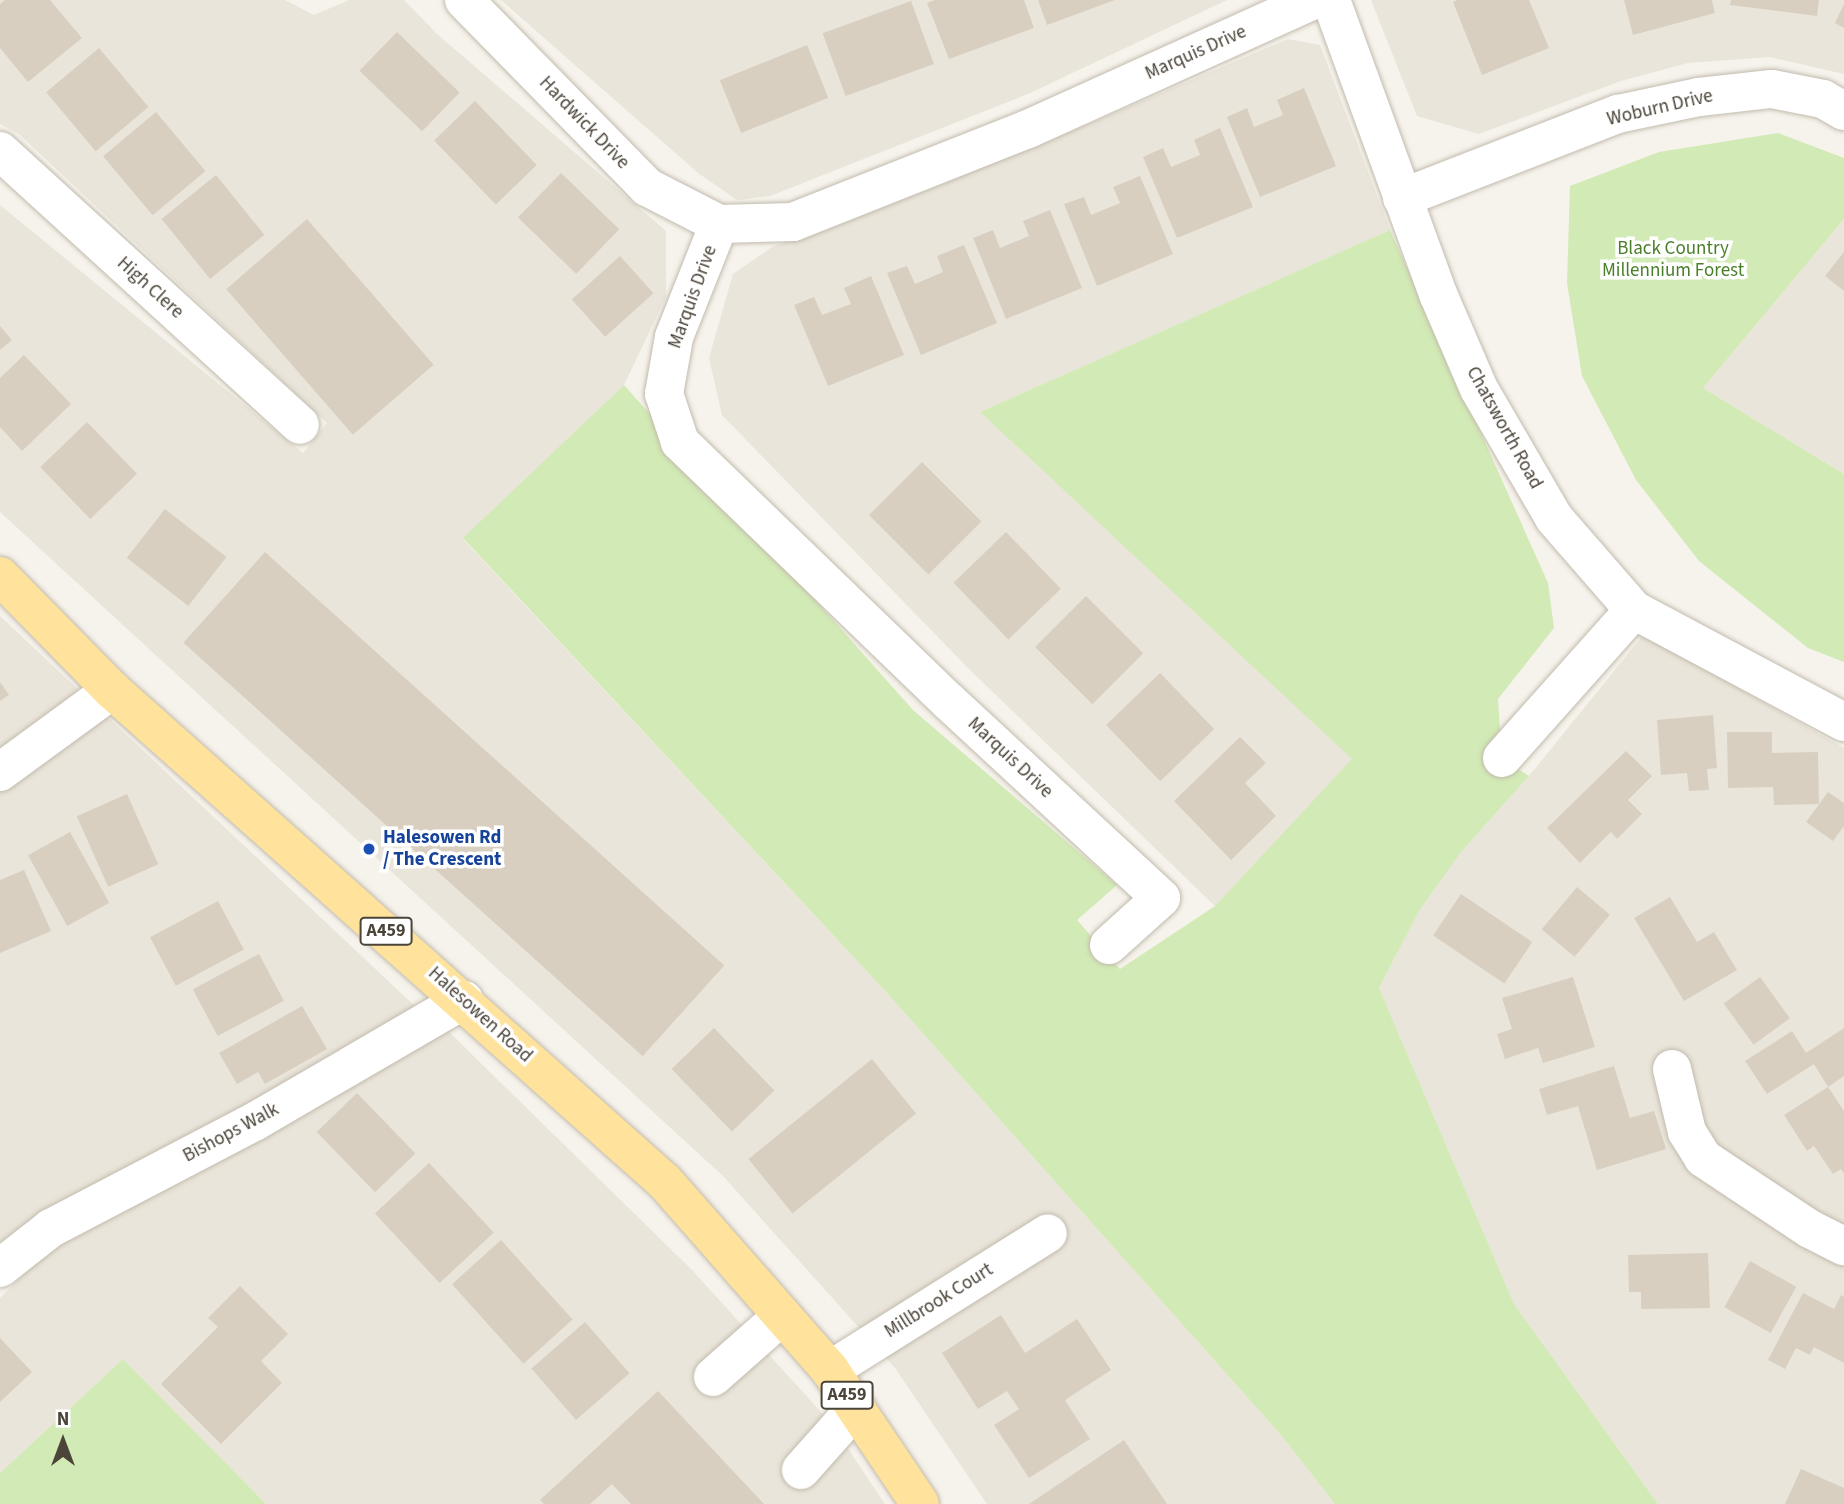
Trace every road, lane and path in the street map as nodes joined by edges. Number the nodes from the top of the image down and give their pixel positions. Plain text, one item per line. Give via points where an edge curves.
1 (464, 0) edge
2 (1314, 0) edge
3 (1331, 0) edge
4 (1844, 111) edge
5 (0, 151) edge
6 (1402, 198) junction
7 (719, 225) junction
8 (300, 425) dead end
9 (0, 576) edge
10 (1634, 610) junction
11 (112, 690) junction
12 (1844, 722) edge
13 (1502, 758) dead end
14 (0, 772) edge
15 (1109, 945) dead end
16 (464, 1000) junction
17 (1672, 1069) dead end
18 (1048, 1233) dead end
19 (1844, 1246) edge
20 (0, 1268) edge
21 (774, 1304) junction
22 (830, 1370) junction
23 (713, 1377) dead end
24 (856, 1408) junction
25 (801, 1470) dead end
26 (920, 1504) edge

1 - 7 street, Hardwick Drive via 647,187
2 - 7 street, Marquis Drive via 1028,129 793,222
3 - 6 street, Chatsworth Road
4 - 6 street, Woburn Drive via 1823,99 1772,89 1699,97 1618,114
5 - 8 street, High Clere
6 - 10 street, Chatsworth Road via 1479,389 1554,518
7 - 15 street, Marquis Drive via 674,337 664,394 680,442 948,701 1161,898
9 - 11 main road, Halesowen Road / A459
10 - 12 street, Chatsworth Road
10 - 13 street
11 - 14 street
11 - 16 main road, Halesowen Road / A459
16 - 20 street, Bishops Walk via 254,1122 51,1228
16 - 21 main road, Halesowen Road / A459 via 666,1182
17 - 19 street via 1687,1132 1703,1158
18 - 22 street, Millbrook Court
21 - 22 main road, A459
21 - 23 street
22 - 24 main road, A459
24 - 25 street
24 - 26 main road, A459

